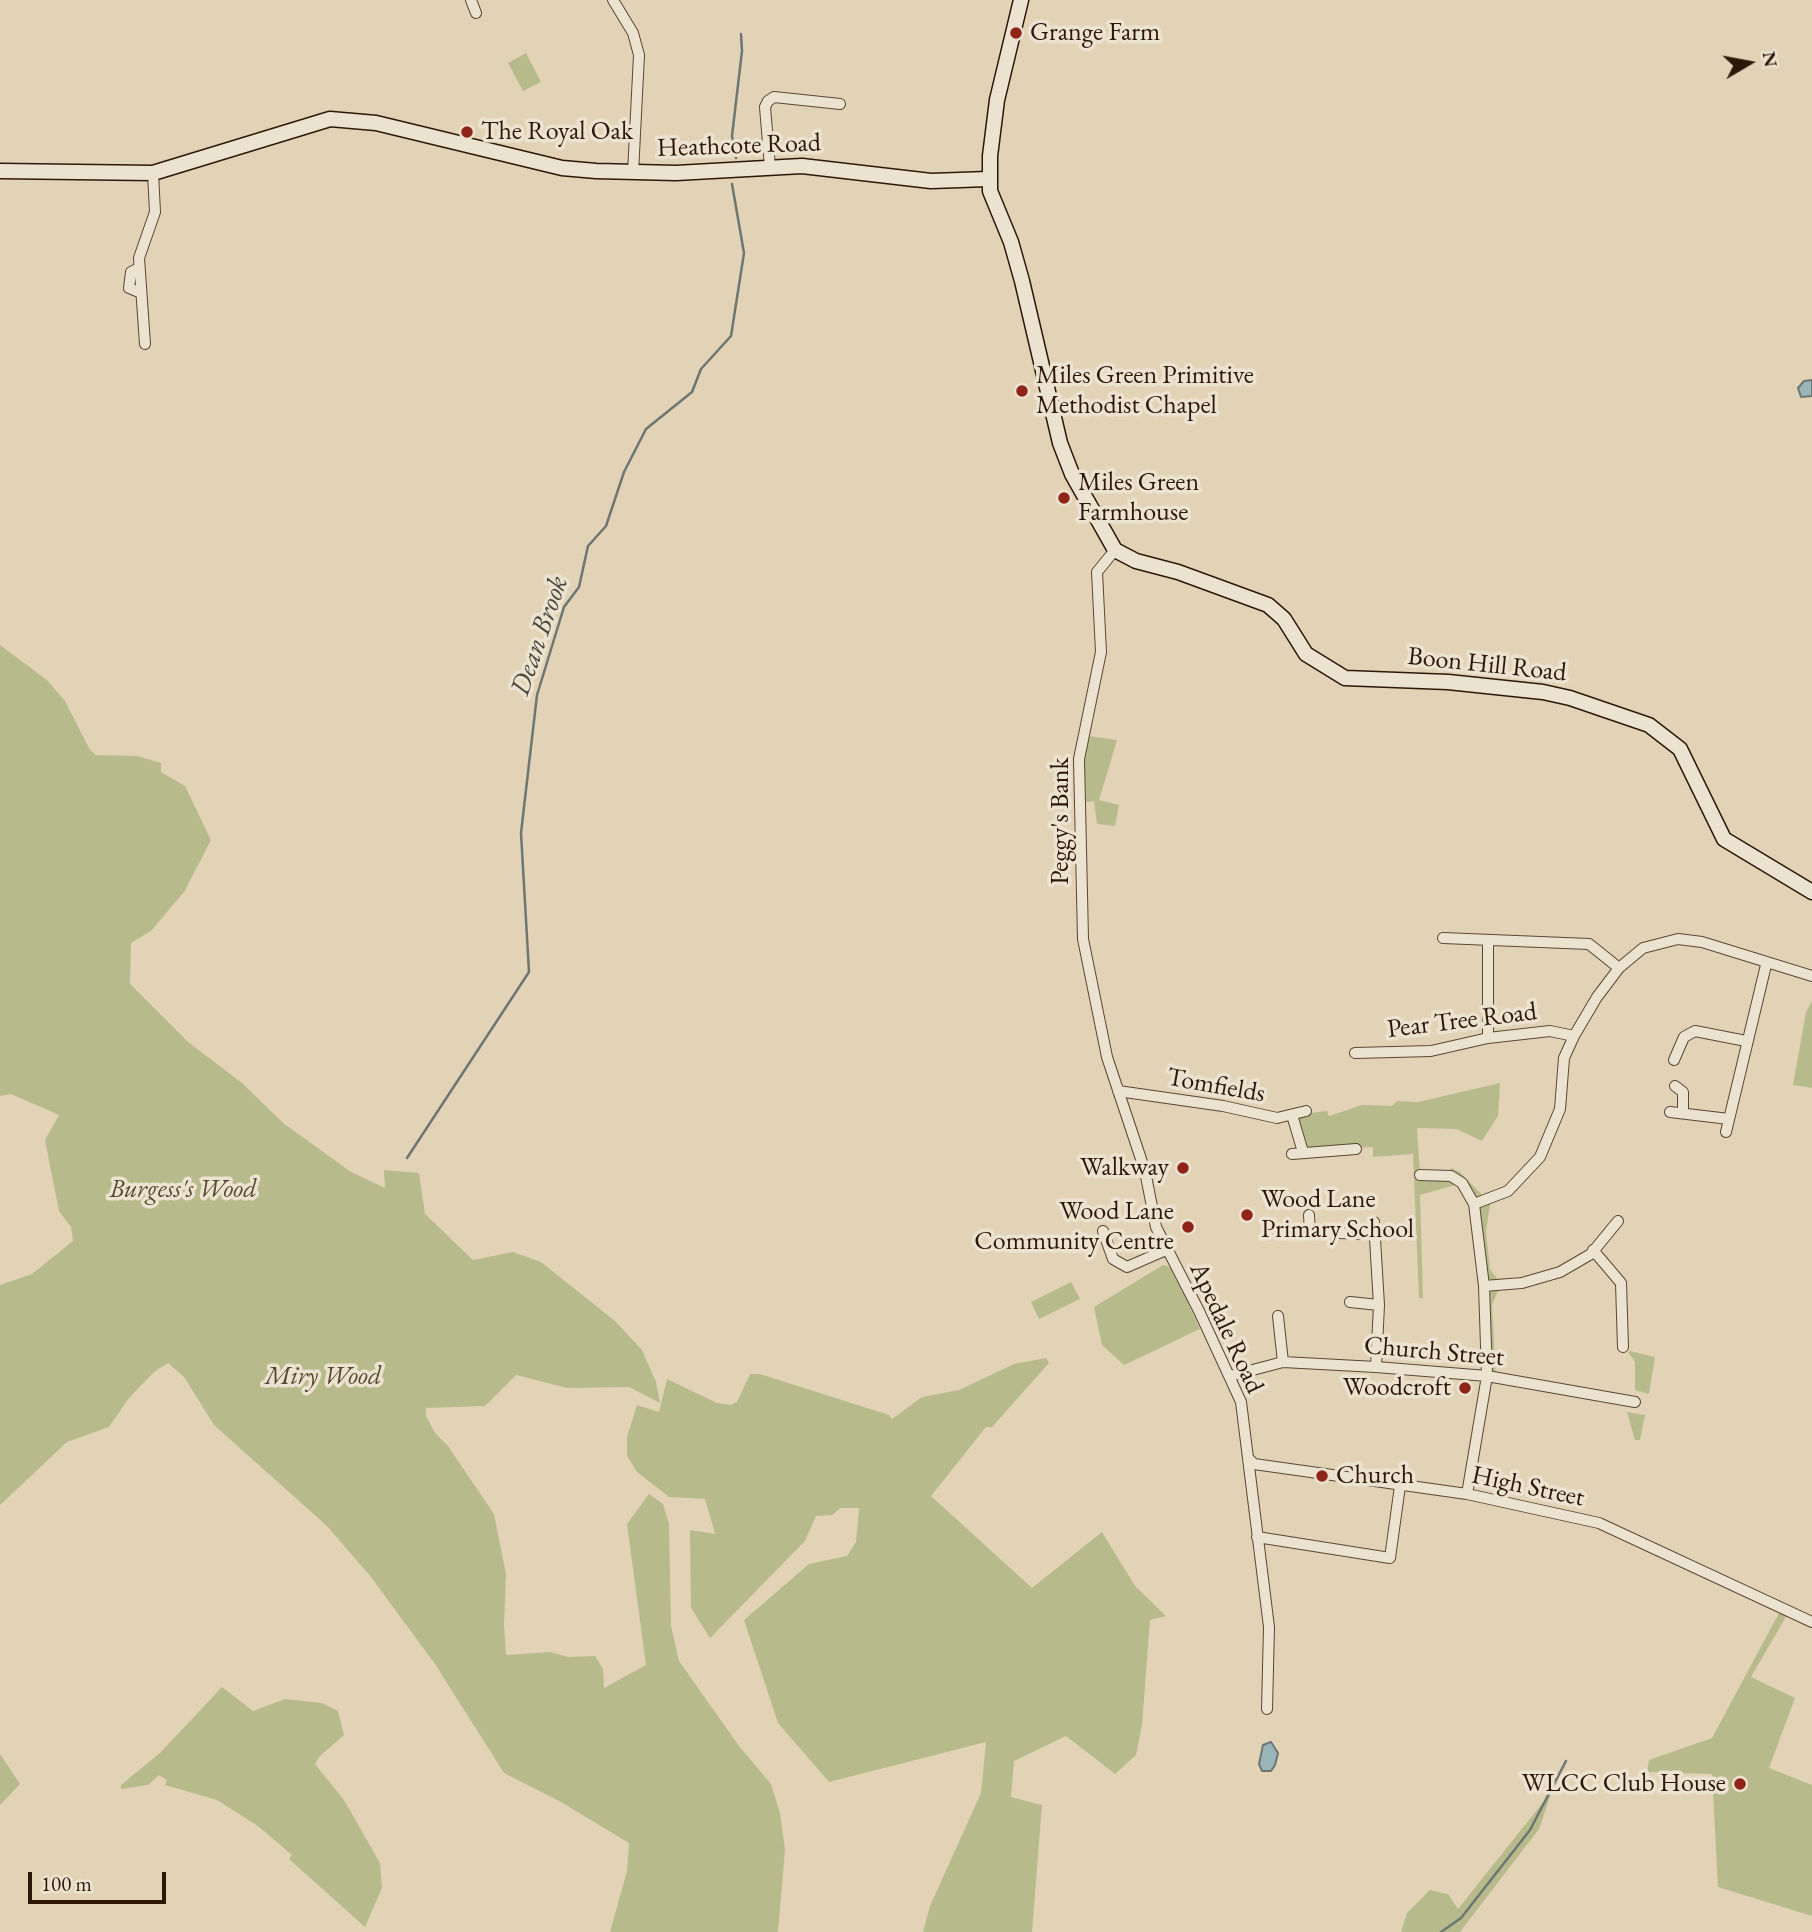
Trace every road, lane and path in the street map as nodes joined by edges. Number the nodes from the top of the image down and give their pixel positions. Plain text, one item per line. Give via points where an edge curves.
1 (471, 0) edge
2 (613, 0) edge
3 (1021, 0) edge
4 (476, 13) dead end
5 (840, 104) dead end
6 (770, 167) junction
7 (0, 171) edge
8 (153, 173) junction
9 (633, 173) junction
10 (988, 179) junction
11 (145, 344) dead end
12 (1115, 550) junction
13 (1812, 892) edge
14 (1443, 938) dead end
15 (1488, 940) junction
16 (1766, 965) junction
17 (1619, 968) junction
18 (1812, 976) edge
19 (1574, 1036) junction
20 (1488, 1038) junction
21 (1746, 1041) junction
22 (1355, 1053) dead end
23 (1107, 1057) joint
24 (1673, 1057) dead end
25 (1675, 1086) dead end
26 (1118, 1091) junction
27 (1306, 1111) dead end
28 (1670, 1112) dead end
29 (1682, 1113) junction
30 (1293, 1115) junction
31 (1729, 1119) junction
32 (1726, 1132) dead end
33 (1356, 1149) dead end
34 (1420, 1175) dead end
35 (1474, 1204) junction
36 (1309, 1215) dead end
37 (1603, 1221) dead end
38 (1618, 1221) dead end
39 (1374, 1222) dead end
40 (1103, 1230) dead end
41 (1611, 1230) junction
42 (1375, 1234) junction
43 (1166, 1250) junction
44 (1594, 1250) junction
45 (1484, 1286) junction
46 (1350, 1302) dead end
47 (1379, 1305) junction
48 (1278, 1316) dead end
49 (1623, 1347) dead end
50 (1283, 1362) junction
51 (1376, 1367) junction
52 (1230, 1376) junction
53 (1487, 1376) junction
54 (1635, 1402) dead end
55 (1248, 1458) junction
56 (1400, 1486) junction
57 (1467, 1494) junction
58 (1257, 1537) junction
59 (1812, 1622) edge
60 (1267, 1709) dead end

1 - 4 street
2 - 9 street via 633,33 639,55
3 - 10 street via 996,104
5 - 6 street via 768,100
6 - 9 street, Heathcote Road
6 - 10 street, Heathcote Road via 834,168 931,181
7 - 8 street, Heathcote Road
8 - 9 street, Heathcote Road via 330,119 376,123 562,168
8 - 11 street via 155,212 141,247 139,268
10 - 12 street via 1022,281 1060,443
12 - 13 street, Boon Hill Road via 1268,605 1284,619 1307,654 1345,678 1543,692 1649,725 1680,749 1724,839
12 - 23 street, Peggy's Bank via 1097,572 1101,652 1079,759 1083,939
14 - 15 street
15 - 17 street via 1589,944
15 - 20 street
16 - 17 street via 1702,942 1678,939 1643,948
16 - 18 street
16 - 21 street
17 - 19 street
19 - 20 street, Pear Tree Road via 1550,1031
19 - 35 street via 1564,1058 1560,1109 1540,1157 1508,1191
20 - 22 street, Pear Tree Road via 1431,1051
21 - 24 street via 1695,1031 1684,1037
21 - 31 street
23 - 26 street, Apedale Road
25 - 29 street via 1683,1092
26 - 30 street, Tomfields via 1277,1118
26 - 43 street, Apedale Road
27 - 30 street, Tomfields
28 - 29 street
29 - 31 street
30 - 33 street via 1298,1153
31 - 32 street
34 - 35 street via 1451,1176 1462,1183
35 - 45 street
36 - 42 street via 1305,1232
37 - 41 street
38 - 41 street
39 - 42 street
40 - 43 street via 1113,1259 1127,1267
41 - 44 street
42 - 47 street
43 - 52 street, Apedale Road
44 - 45 street via 1560,1272 1522,1283
44 - 49 street via 1621,1283
45 - 53 street
46 - 47 street
47 - 51 street
48 - 50 street
50 - 51 street, Church Street
50 - 52 street, Church Street
51 - 53 street, Church Street
52 - 55 street, Apedale Road via 1241,1402
53 - 54 street, Church Street
53 - 57 street
55 - 56 street, High Street via 1254,1464
55 - 58 street, Apedale Road
56 - 57 street, High Street
56 - 58 street via 1390,1558
57 - 59 street, High Street via 1599,1523
58 - 60 street, Apedale Road via 1269,1627

